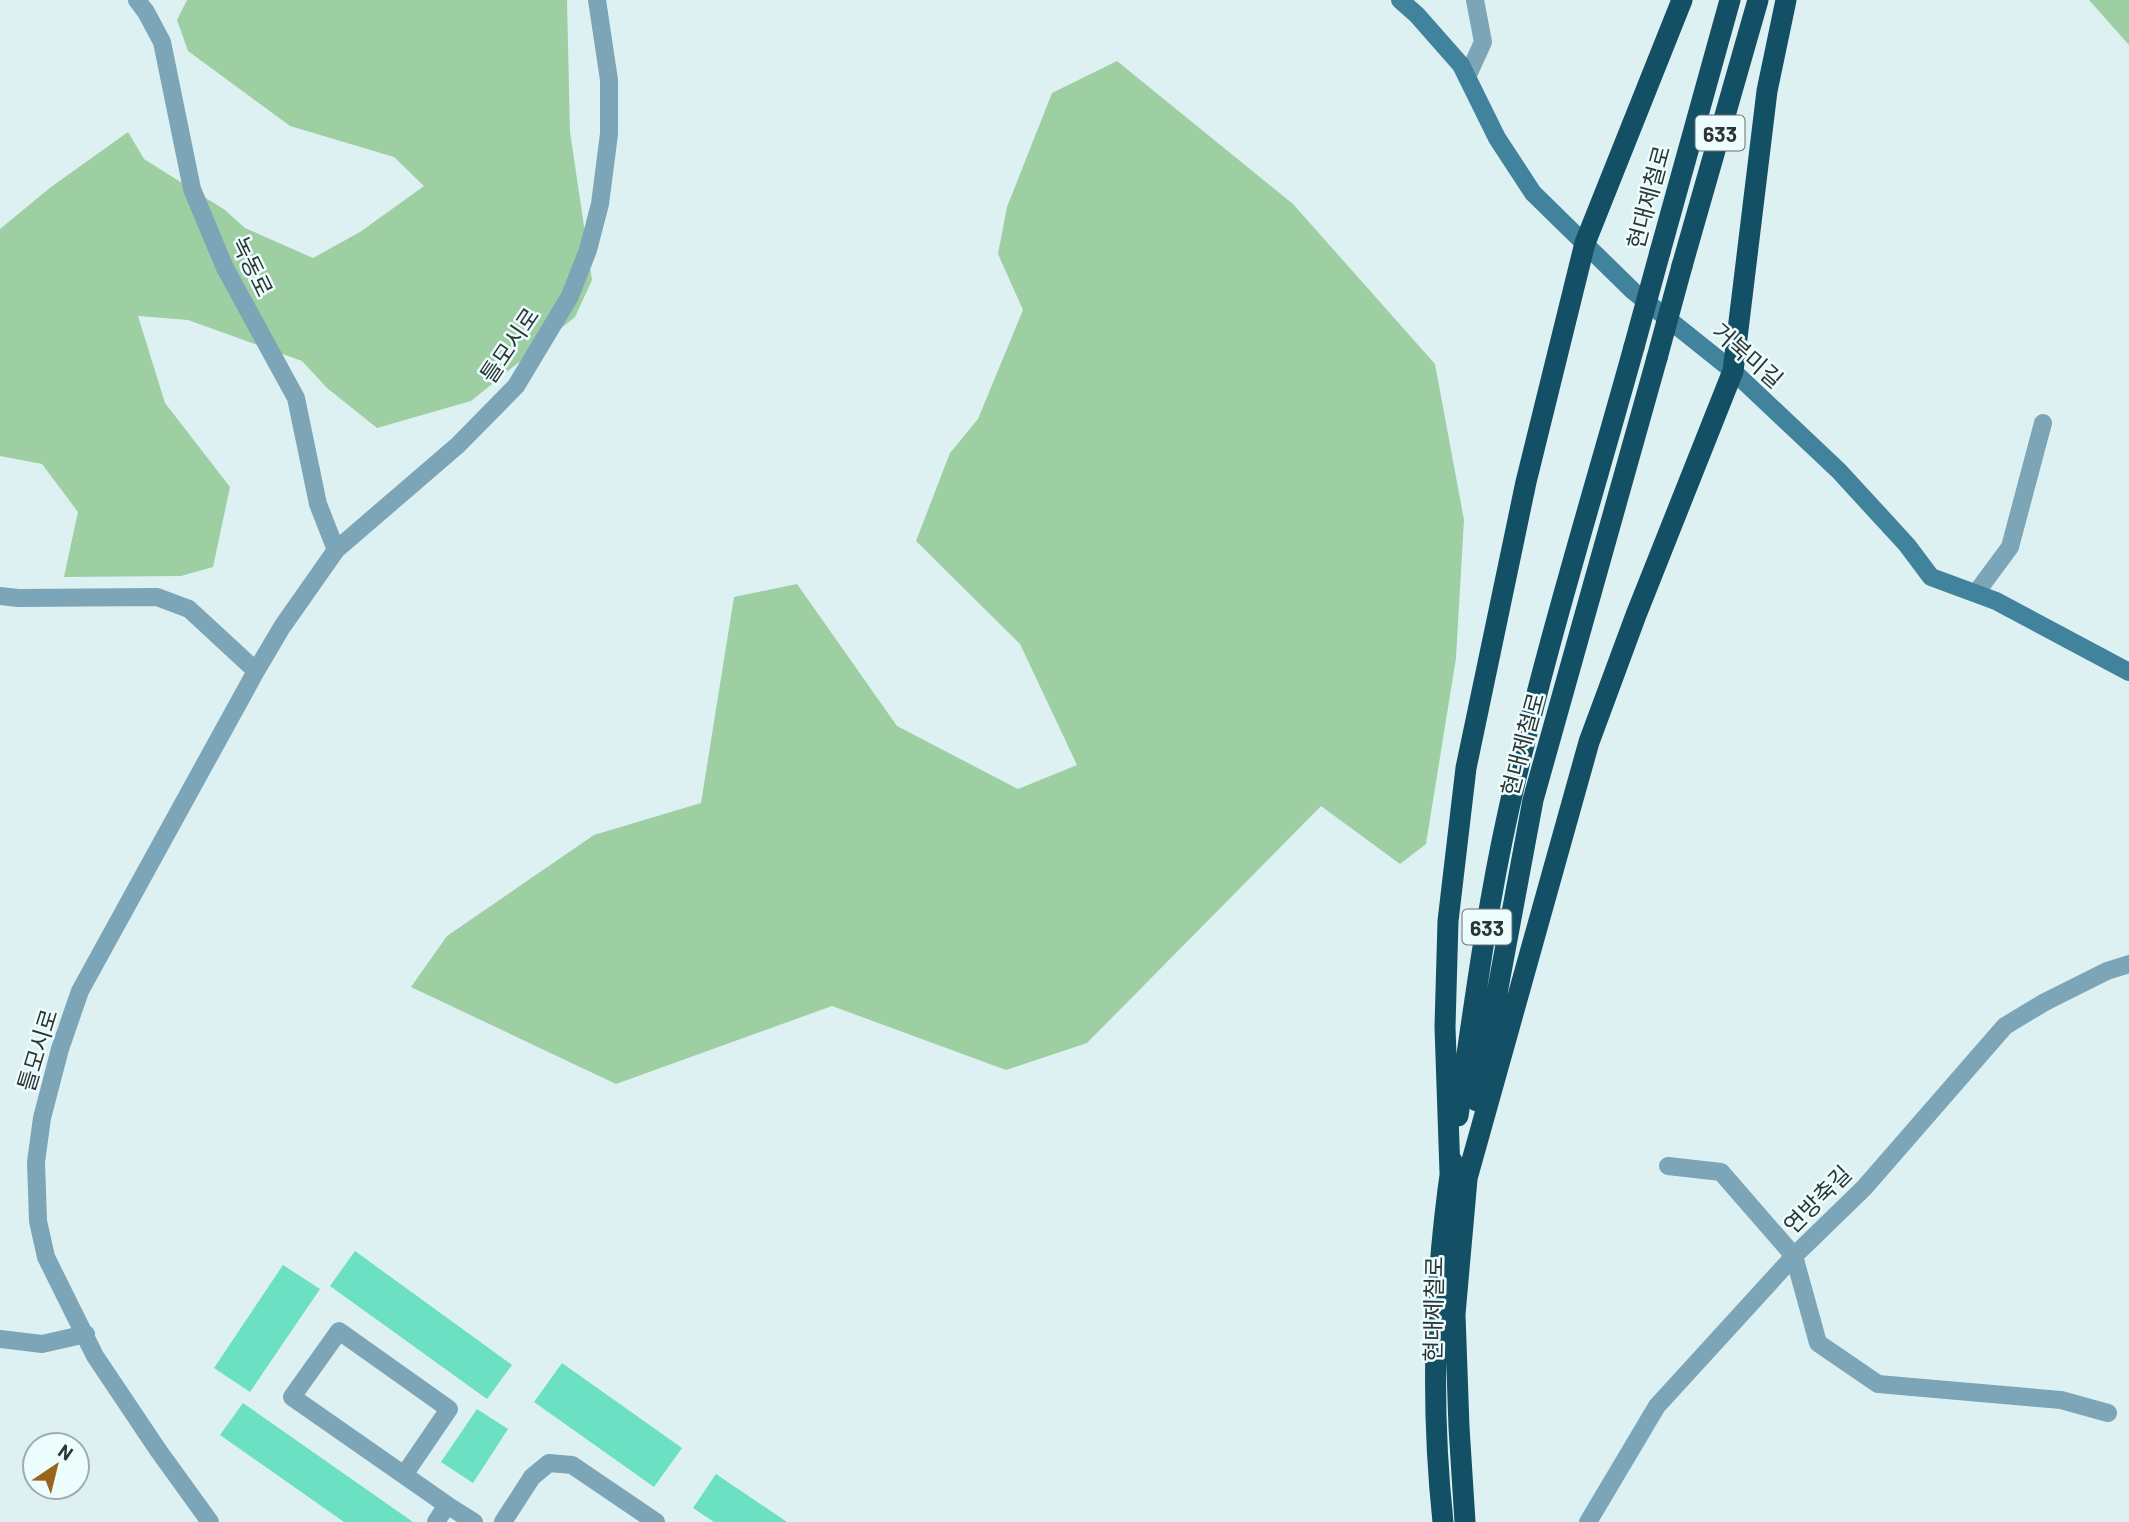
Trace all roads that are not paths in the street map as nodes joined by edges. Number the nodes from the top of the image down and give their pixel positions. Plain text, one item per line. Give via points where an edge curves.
1 (136, 0) edge
2 (597, 0) edge
3 (1400, 0) edge
4 (1475, 0) edge
5 (1682, 0) edge
6 (1730, 0) edge
7 (1758, 0) edge
8 (1786, 0) edge
9 (1467, 77) junction
10 (1585, 243) junction
11 (1734, 371) junction
12 (2043, 423) dead end
13 (336, 550) junction
14 (1976, 593) junction
15 (0, 596) edge
16 (256, 671) junction
17 (2129, 673) edge
18 (2129, 964) edge
19 (1668, 1166) dead end
20 (1458, 1178) junction
21 (1794, 1256) junction
22 (86, 1334) junction
23 (0, 1339) edge
24 (2108, 1413) dead end
25 (404, 1475) junction
26 (447, 1505) junction
27 (210, 1522) edge
28 (436, 1522) edge
29 (474, 1522) edge
30 (503, 1522) edge
31 (656, 1522) edge
32 (1443, 1522) edge
33 (1465, 1522) edge
34 (1588, 1522) edge

1 - 13 street, 녹동로 via 162,42 192,188 225,268 296,398 318,504
2 - 13 street, 틀모시로 via 609,80 609,134 600,204 570,296 516,386 458,445
3 - 9 street, 거북미길
4 - 9 street via 1483,42
5 - 10 highway
6 - 20 highway, 현대제철로 / 633, bridge via 1546,661 1508,814 1477,985
7 - 20 highway, 현대제철로 / 633, bridge via 1533,800
8 - 11 highway via 1767,91
9 - 10 street, 거북미길 via 1497,138 1533,193
10 - 11 street, 거북미길 via 1633,291
10 - 20 highway via 1526,482 1466,768 1448,921 1446,1027
11 - 14 street, 거북미길 via 1839,471 1931,576
11 - 20 highway via 1589,742
12 - 14 street via 2010,547
13 - 16 street, 틀모시로
14 - 17 street, 거북미길
15 - 16 street via 157,597 189,609
16 - 22 street, 틀모시로 via 80,991 42,1118 36,1162 38,1221 46,1257
18 - 21 street, 연방축길 via 2107,971 2006,1026 1864,1188
19 - 21 street via 1721,1172
20 - 32 highway, 현대제철로 / 633 via 1442,1228 1436,1318 1434,1403
20 - 33 highway, 현대제철로 / 633 via 1455,1314
21 - 24 street via 1818,1343 1878,1384 2062,1400
21 - 34 street, 연방축길 via 1657,1406
22 - 23 street via 42,1344
22 - 27 street, 틀모시로 via 110,1379
25 - 25 street via 292,1397 339,1331 449,1409
25 - 26 street
26 - 28 street
26 - 29 street
30 - 31 street via 532,1477 549,1463 572,1465

